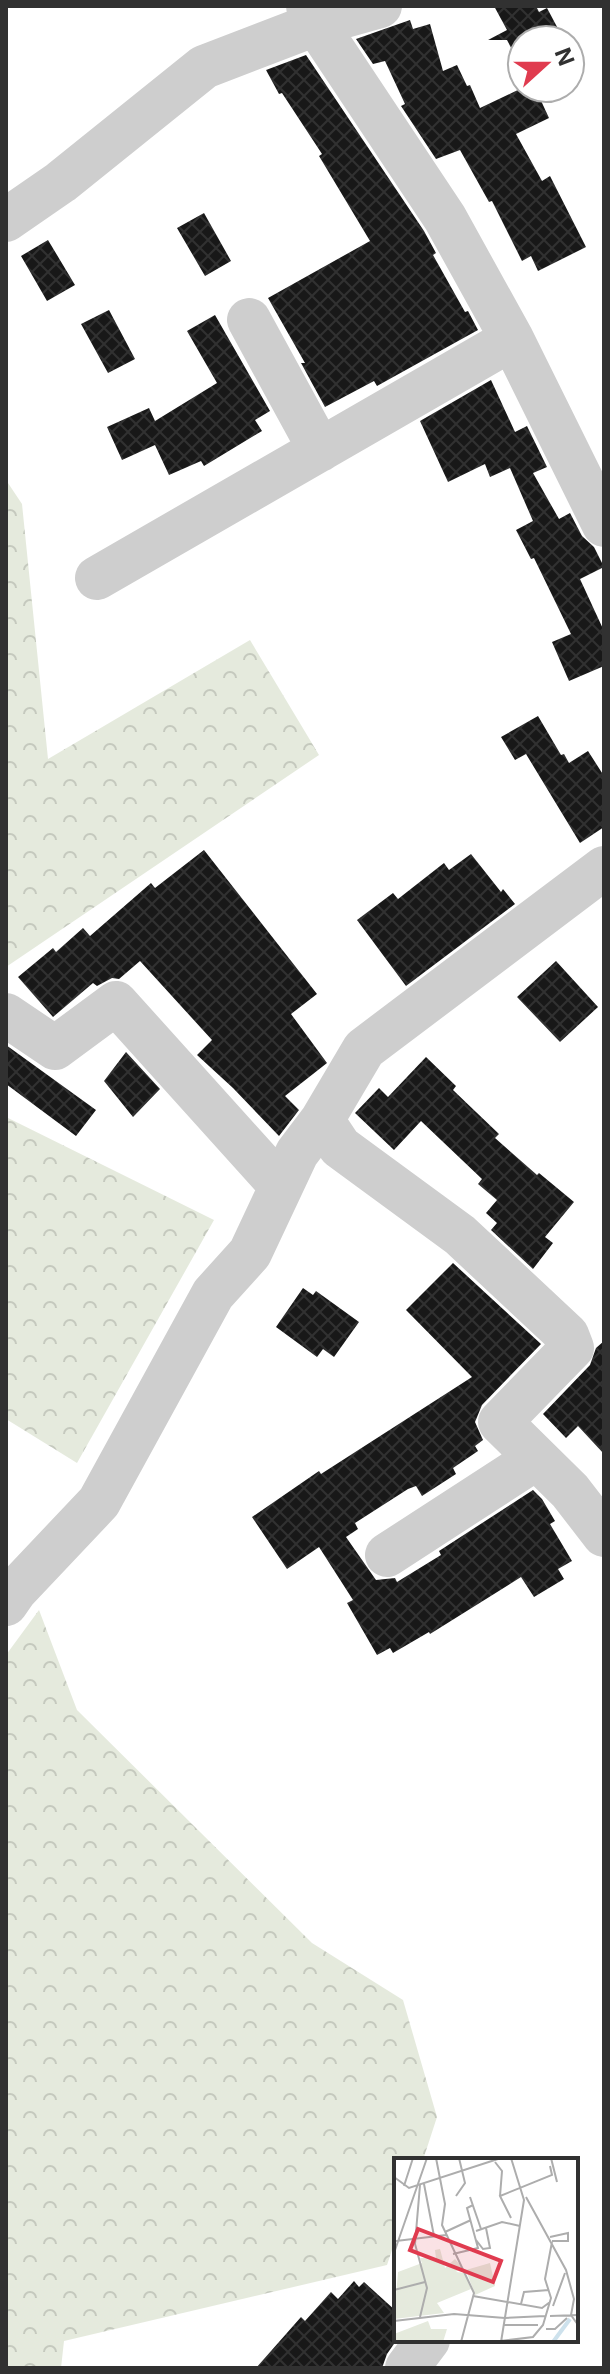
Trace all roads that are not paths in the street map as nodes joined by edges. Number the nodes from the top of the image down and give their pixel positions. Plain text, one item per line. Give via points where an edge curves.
1 (380, 6) edge
2 (312, 15) edge
3 (6, 220) edge
4 (249, 320) dead end
5 (512, 339) junction
6 (320, 450) junction
7 (591, 471) edge
8 (604, 525) edge
9 (97, 578) dead end
10 (604, 868) edge
11 (6, 1015) edge
12 (322, 1120) junction
13 (281, 1186) junction
14 (535, 1459) junction
15 (604, 1535) edge
16 (387, 1555) dead end
17 (6, 1604) edge
18 (426, 2342) edge
19 (407, 2368) edge

1 - 2 street
2 - 3 street via 204,67
2 - 5 street via 445,218
4 - 6 street
5 - 6 street
5 - 7 street
6 - 9 street
7 - 8 street
10 - 12 street via 364,1049
11 - 13 street via 55,1048 116,1003
12 - 13 street
12 - 14 street via 340,1147 460,1235 567,1335 572,1348 500,1422
13 - 17 street via 250,1253 213,1294 99,1502
14 - 15 street via 570,1491
14 - 16 street
18 - 19 street

